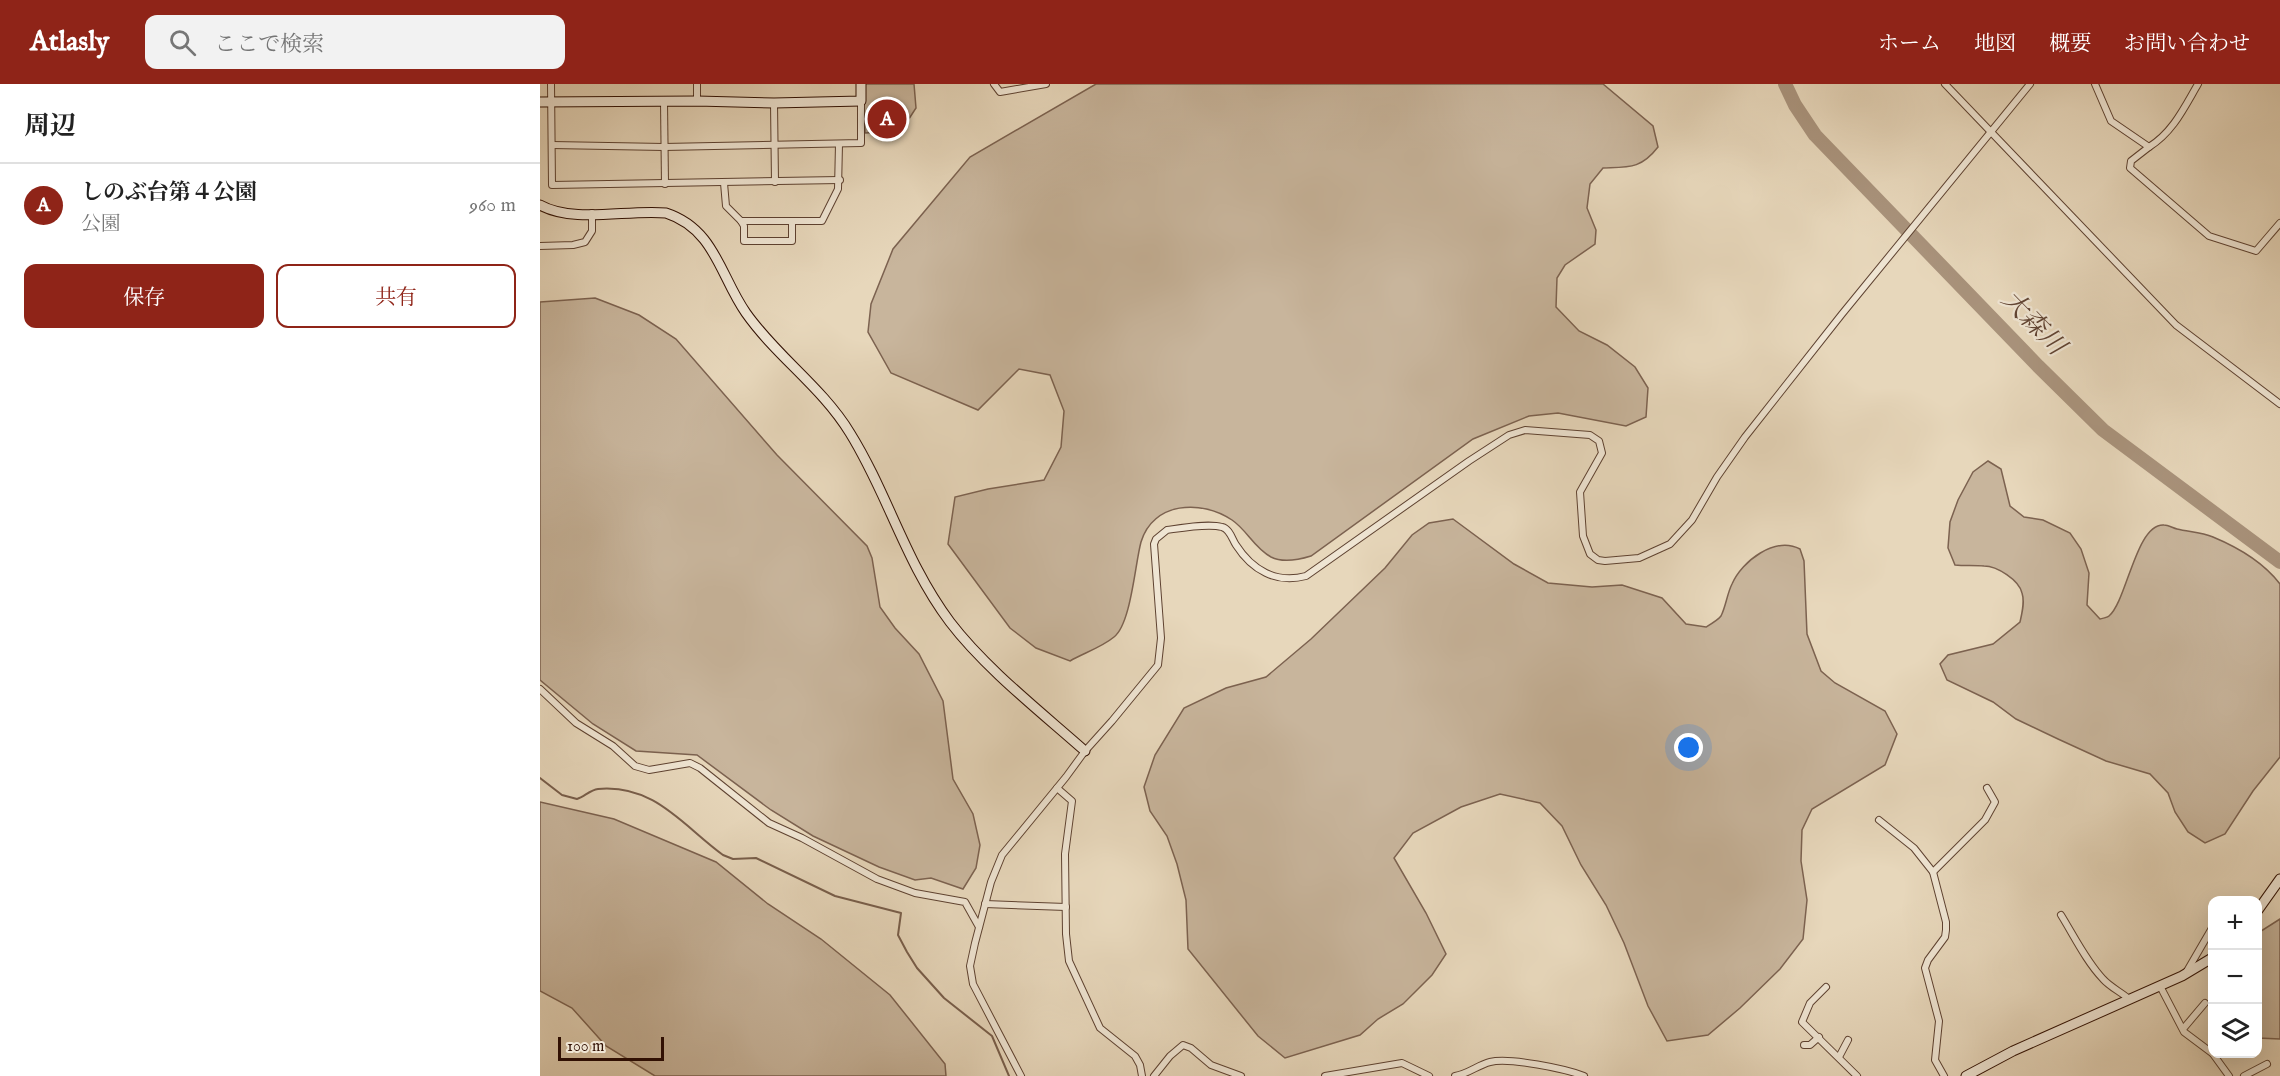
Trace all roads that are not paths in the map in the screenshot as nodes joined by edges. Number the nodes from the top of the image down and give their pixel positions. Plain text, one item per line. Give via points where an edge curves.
1 (551, 84) edge
2 (697, 84) edge
3 (861, 84) edge
4 (994, 84) edge
5 (1046, 84) edge
6 (1945, 84) edge
7 (2030, 84) edge
8 (2095, 84) edge
9 (2198, 84) edge
10 (697, 101) junction
11 (861, 101) junction
12 (540, 102) edge
13 (551, 102) junction
14 (664, 102) junction
15 (774, 103) junction
16 (1992, 132) junction
17 (775, 143) junction
18 (839, 144) junction
19 (552, 145) junction
20 (664, 147) junction
21 (2149, 147) junction
22 (840, 180) junction
23 (775, 182) junction
24 (724, 183) junction
25 (664, 184) junction
26 (540, 205) edge
27 (592, 213) junction
28 (741, 221) junction
29 (792, 221) junction
30 (2280, 223) edge
31 (540, 246) edge
32 (2280, 404) edge
33 (540, 689) edge
34 (1085, 751) junction
35 (1057, 788) junction
36 (1987, 788) dead end
37 (1879, 820) dead end
38 (1933, 872) junction
39 (2280, 879) edge
40 (986, 904) junction
41 (2262, 904) edge
42 (1066, 907) junction
43 (2061, 915) dead end
44 (979, 927) junction
45 (2208, 935) edge
46 (2208, 960) edge
47 (2186, 974) junction
48 (2160, 986) junction
49 (1826, 987) dead end
50 (2129, 999) junction
51 (2205, 1003) dead end
52 (2182, 1029) junction
53 (1819, 1037) junction
54 (1848, 1040) dead end
55 (1804, 1045) dead end
56 (2208, 1049) edge
57 (1839, 1057) junction
58 (2216, 1058) edge
59 (2267, 1064) dead end
60 (1021, 1076) edge
61 (1142, 1076) edge
62 (1154, 1076) edge
63 (1241, 1076) edge
64 (1324, 1076) edge
65 (1429, 1076) edge
66 (1455, 1076) edge
67 (1584, 1076) edge
68 (1857, 1076) edge
69 (1944, 1076) edge
70 (1966, 1076) edge
71 (2229, 1076) edge
72 (2244, 1076) edge

1 - 13 street
2 - 10 street
3 - 11 street
4 - 5 street via 1000,92
6 - 16 street
7 - 16 street
8 - 21 street via 2111,121
9 - 21 street via 2171,129
10 - 14 street
10 - 15 street
11 - 15 street
11 - 18 street via 861,143
12 - 13 street
13 - 14 street
13 - 19 street
14 - 20 street
15 - 17 street
16 - 32 street via 2176,325
16 - 34 street via 1745,437 1692,520 1670,544 1647,556 1605,561 1590,554 1583,536 1580,492 1600,458 1602,447 1590,435 1543,430 1509,435 1316,570 1296,579 1273,577 1260,571 1222,527 1167,530 1154,544 1161,638 1158,665
17 - 18 street
17 - 20 street
17 - 23 street
18 - 22 street
19 - 20 street
19 - 25 street via 552,185
20 - 25 street
21 - 30 street via 2131,161 2130,168 2209,236 2256,251
22 - 23 street
22 - 29 street via 822,221
23 - 24 street
24 - 25 street
24 - 28 street via 726,206
26 - 27 street via 559,212
27 - 31 street via 592,231 585,242
27 - 34 street via 666,213 696,229 752,321 824,397 851,434 905,548 948,620 982,658
28 - 29 street
28 - 29 street via 744,241 792,241
33 - 44 street via 576,723 613,746 634,766 649,770 690,764 700,768 769,823 882,882 965,902
34 - 35 street
35 - 40 street via 1002,855
35 - 42 street via 1072,801 1065,854
36 - 38 street via 1995,802 1985,819
37 - 38 street via 1914,848
38 - 69 street via 1946,930 1925,968 1939,1021 1935,1060
39 - 41 street
40 - 42 street
40 - 44 street
42 - 61 street via 1070,961 1086,1002 1100,1028 1138,1060
43 - 50 street via 2097,973
44 - 60 street via 970,974
45 - 47 street
46 - 47 street
47 - 48 street
48 - 50 street
48 - 52 street
49 - 53 street via 1810,1003 1802,1022
50 - 70 street
51 - 52 street
52 - 56 street
53 - 55 street
53 - 57 street
54 - 57 street
57 - 68 street
58 - 71 street
59 - 72 street
62 - 63 street via 1183,1045 1211,1065
64 - 65 street via 1402,1063
66 - 67 street via 1493,1061

